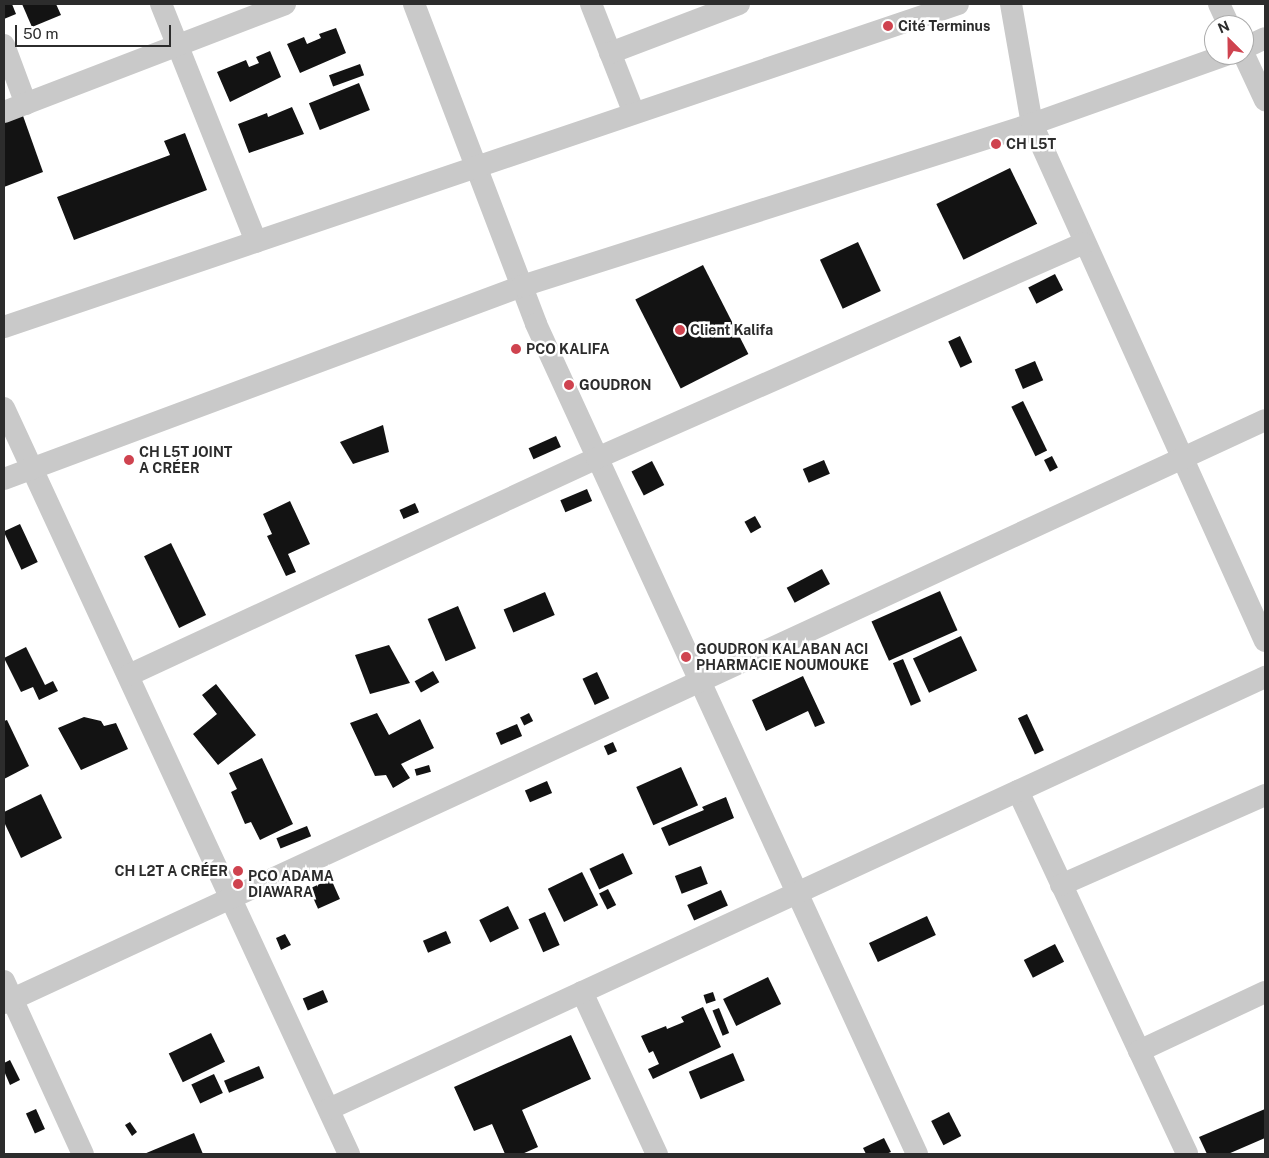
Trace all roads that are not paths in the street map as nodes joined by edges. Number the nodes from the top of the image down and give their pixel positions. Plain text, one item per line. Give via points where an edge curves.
1 (161, 4) edge
2 (285, 4) edge
3 (414, 4) edge
4 (591, 4) edge
5 (739, 4) edge
6 (958, 4) edge
7 (1011, 4) edge
8 (4, 45) edge
9 (178, 45) junction
10 (610, 53) junction
11 (1204, 63) edge
12 (1249, 65) edge
13 (1265, 100) edge
14 (26, 104) junction
15 (4, 112) edge
16 (634, 114) junction
17 (1032, 124) junction
18 (476, 166) junction
19 (256, 242) junction
20 (1084, 243) junction
21 (522, 286) junction
22 (4, 327) edge
23 (4, 408) edge
24 (1265, 420) edge
25 (597, 458) junction
26 (1182, 459) junction
27 (31, 470) junction
28 (4, 479) edge
29 (1265, 642) edge
30 (129, 675) junction
31 (1265, 677) edge
32 (700, 681) junction
33 (1018, 791) junction
34 (1265, 795) edge
35 (1062, 885) junction
36 (797, 893) junction
37 (231, 898) junction
38 (582, 992) junction
39 (1265, 992) edge
40 (6, 994) edge
41 (1139, 1051) junction
42 (329, 1109) junction
43 (83, 1154) edge
44 (349, 1154) edge
45 (657, 1154) edge
46 (917, 1154) edge
47 (1187, 1154) edge

1 - 9 street
2 - 9 street
3 - 18 street
4 - 10 street
5 - 10 street
6 - 16 street
7 - 17 street
8 - 14 street
9 - 14 street
9 - 19 street
10 - 16 street
11 - 17 street
12 - 13 street
14 - 15 street
16 - 18 street
17 - 20 street
17 - 21 street
18 - 19 street
18 - 21 street
19 - 22 street
20 - 25 street
20 - 26 street
21 - 25 street
21 - 27 street
23 - 27 street
24 - 26 street
25 - 30 street
25 - 32 street
26 - 29 street
26 - 32 street
27 - 28 street
27 - 30 street
30 - 37 street
31 - 33 street
32 - 36 street
32 - 37 street
33 - 35 street
33 - 36 street
34 - 35 street
35 - 41 street
36 - 38 street
36 - 46 street
37 - 40 street
37 - 42 street
38 - 42 street
38 - 45 street
39 - 41 street
40 - 43 street
41 - 47 street
42 - 44 street

